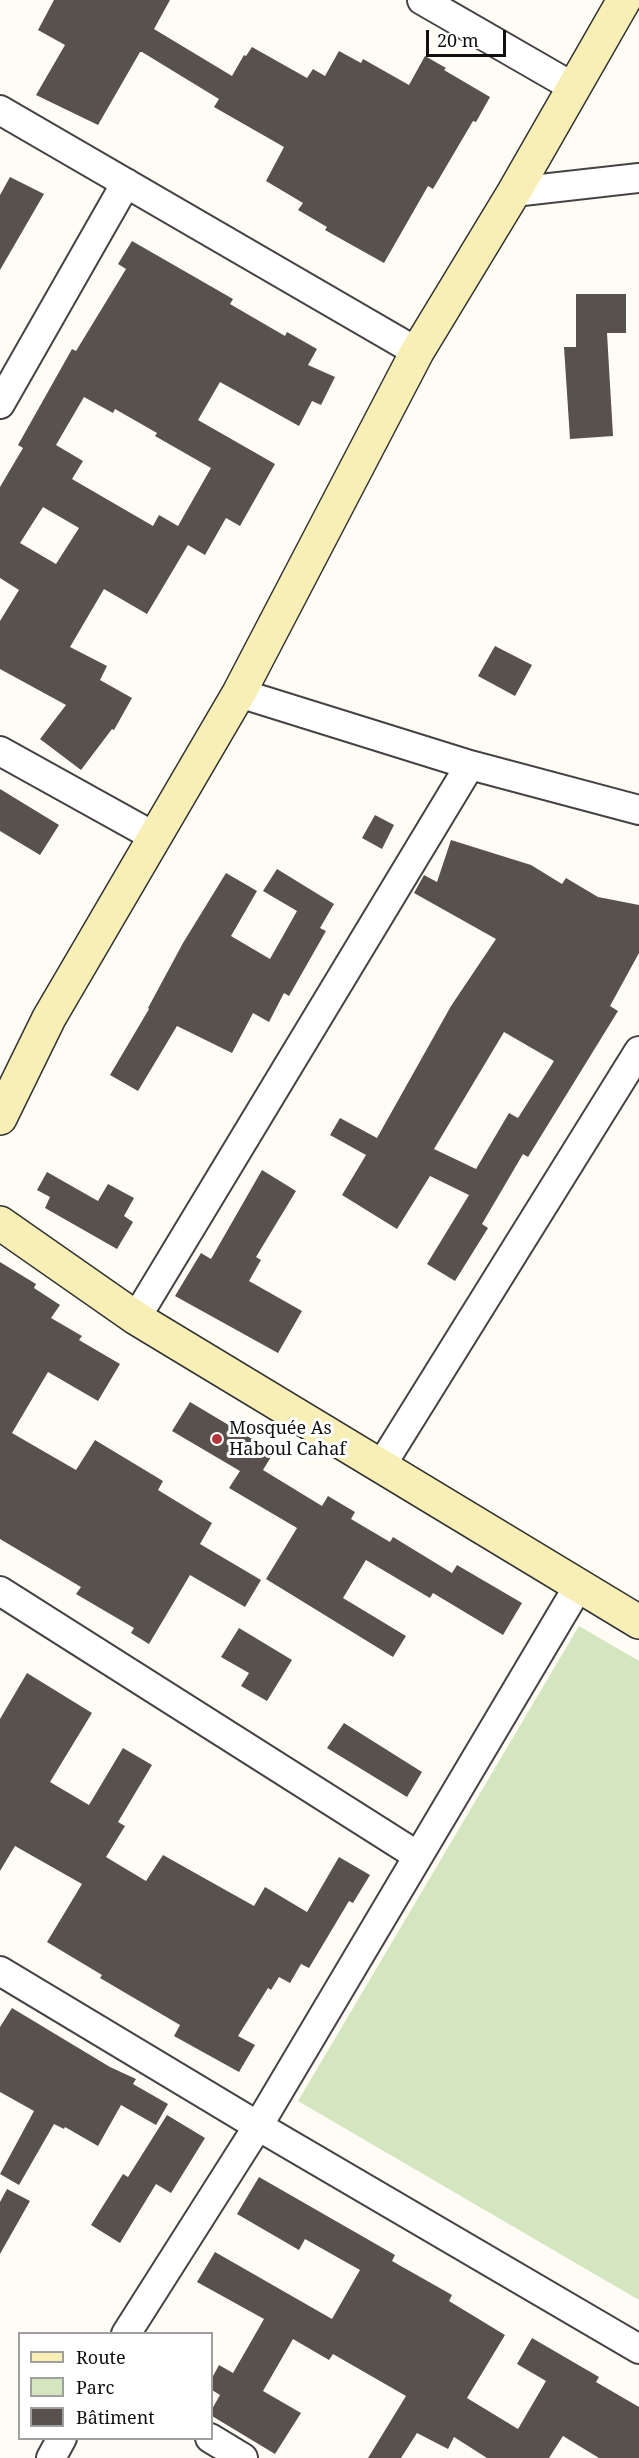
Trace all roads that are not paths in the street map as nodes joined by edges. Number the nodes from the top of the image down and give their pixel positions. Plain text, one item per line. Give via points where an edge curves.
1 (422, 0) edge
2 (624, 0) edge
3 (573, 87) junction
4 (0, 110) edge
5 (639, 178) edge
6 (126, 183) junction
7 (514, 192) junction
8 (417, 352) junction
9 (0, 404) edge
10 (239, 693) junction
11 (0, 752) edge
12 (470, 765) junction
13 (639, 810) edge
14 (155, 837) junction
15 (639, 1051) edge
16 (4, 1099) edge
17 (0, 1223) edge
18 (136, 1318) junction
19 (381, 1466) junction
20 (578, 1587) junction
21 (0, 1591) edge
22 (639, 1622) edge
23 (418, 1856) junction
24 (0, 1972) edge
25 (258, 2126) junction
26 (127, 2332) edge
27 (639, 2349) edge
28 (61, 2440) edge
29 (212, 2440) edge
30 (51, 2458) edge
31 (243, 2458) edge

1 - 3 street
2 - 3 street
3 - 7 street
4 - 6 street
5 - 7 street
6 - 8 street
6 - 9 street
7 - 8 street
8 - 10 street
10 - 12 street
10 - 14 street
11 - 14 street
12 - 13 street
12 - 18 street
14 - 16 street
15 - 19 street
17 - 18 street
18 - 19 street
19 - 20 street
20 - 22 street
20 - 23 street
21 - 23 street
23 - 25 street
24 - 25 street
25 - 26 street
25 - 27 street
28 - 30 street
29 - 31 street

